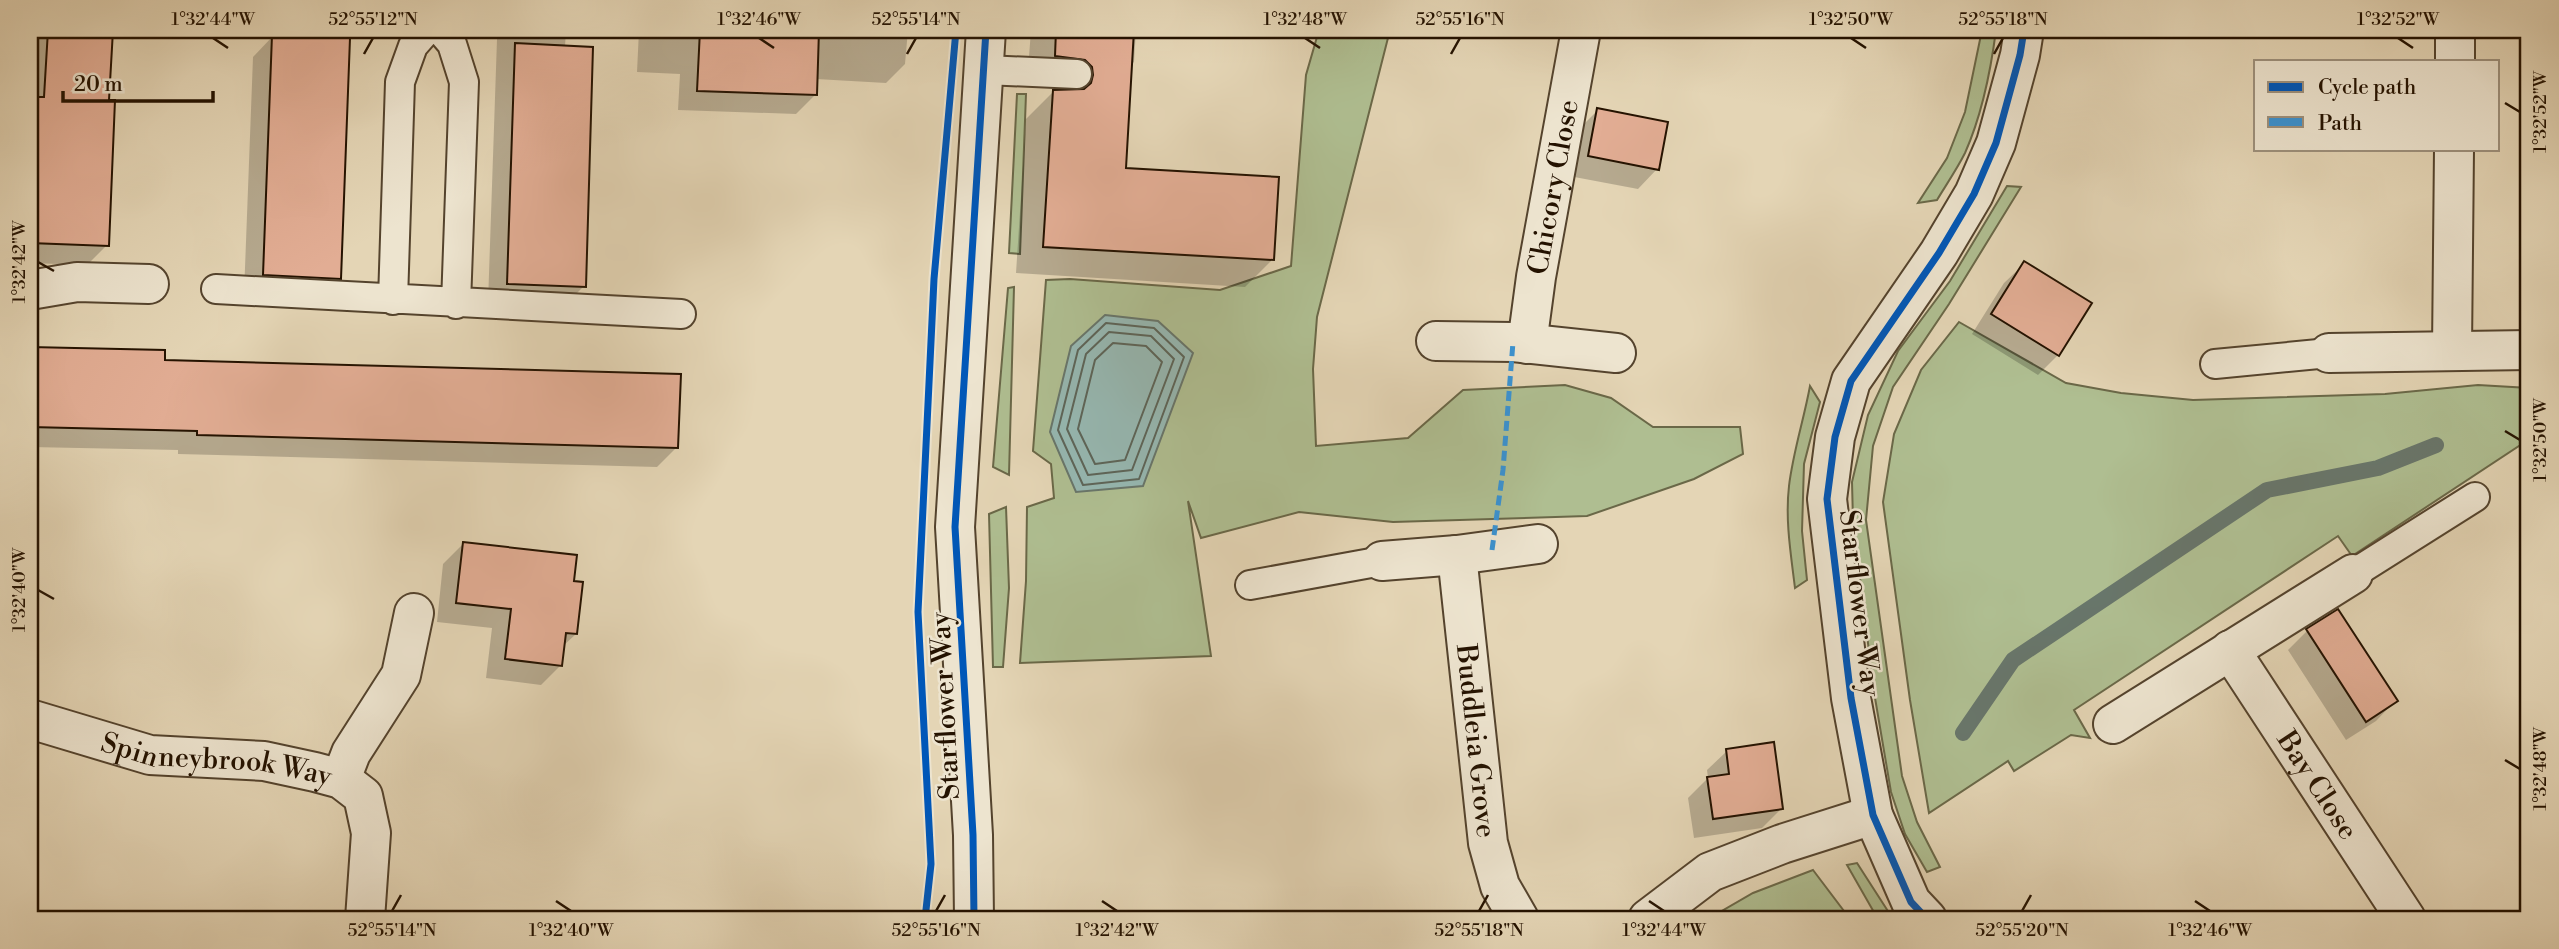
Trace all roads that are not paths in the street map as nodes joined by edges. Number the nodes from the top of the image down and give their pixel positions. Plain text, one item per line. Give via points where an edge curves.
1 (427, 30) edge
2 (439, 30) edge
3 (986, 30) edge
4 (1581, 30) edge
5 (2024, 30) edge
6 (2455, 30) edge
7 (2455, 60) edge
8 (985, 70) junction
9 (1077, 74) dead end
10 (2454, 150) edge
11 (149, 284) dead end
12 (216, 289) dead end
13 (30, 290) edge
14 (393, 300) junction
15 (456, 304) junction
16 (681, 314) dead end
17 (1436, 341) dead end
18 (1527, 344) junction
19 (2452, 350) junction
20 (2529, 350) edge
21 (1616, 353) dead end
22 (2329, 353) joint
23 (2215, 365) dead end
24 (2475, 497) dead end
25 (1538, 544) dead end
26 (1457, 555) junction
27 (1382, 561) joint
28 (2353, 574) joint
29 (1250, 584) dead end
30 (414, 613) dead end
31 (2230, 650) junction
32 (30, 719) edge
33 (2113, 724) dead end
34 (341, 779) junction
35 (1872, 815) junction
36 (365, 919) edge
37 (974, 919) edge
38 (1519, 919) edge
39 (1648, 919) edge
40 (1927, 919) edge
41 (2406, 919) edge

1 - 14 lane via 413,46 400,82
2 - 15 lane via 452,44 464,82
3 - 8 street, Starflower Way
4 - 18 street, Chicory Close
5 - 35 street, Starflower Way via 1996,143 1974,194 1851,381 1835,436 1827,499 1851,698
6 - 7 street
8 - 9 lane
8 - 37 street, Starflower Way via 955,527
10 - 19 street
11 - 13 street via 77,282
12 - 14 lane
14 - 15 lane
15 - 16 lane
17 - 18 street
18 - 21 street
19 - 20 street
19 - 22 street
22 - 23 lane
24 - 28 lane
25 - 26 street
26 - 27 street
26 - 38 street, Buddleia Grove via 1488,843 1500,886
27 - 29 lane
28 - 31 street
30 - 34 street via 401,675 351,753
31 - 33 street
31 - 41 street, Bay Close
32 - 34 street, Spinneybrook Way via 150,755 264,761
34 - 36 street, Spinneybrook Way via 363,796 371,834
35 - 39 street via 1710,873
35 - 40 street, Starflower Way via 1911,902

